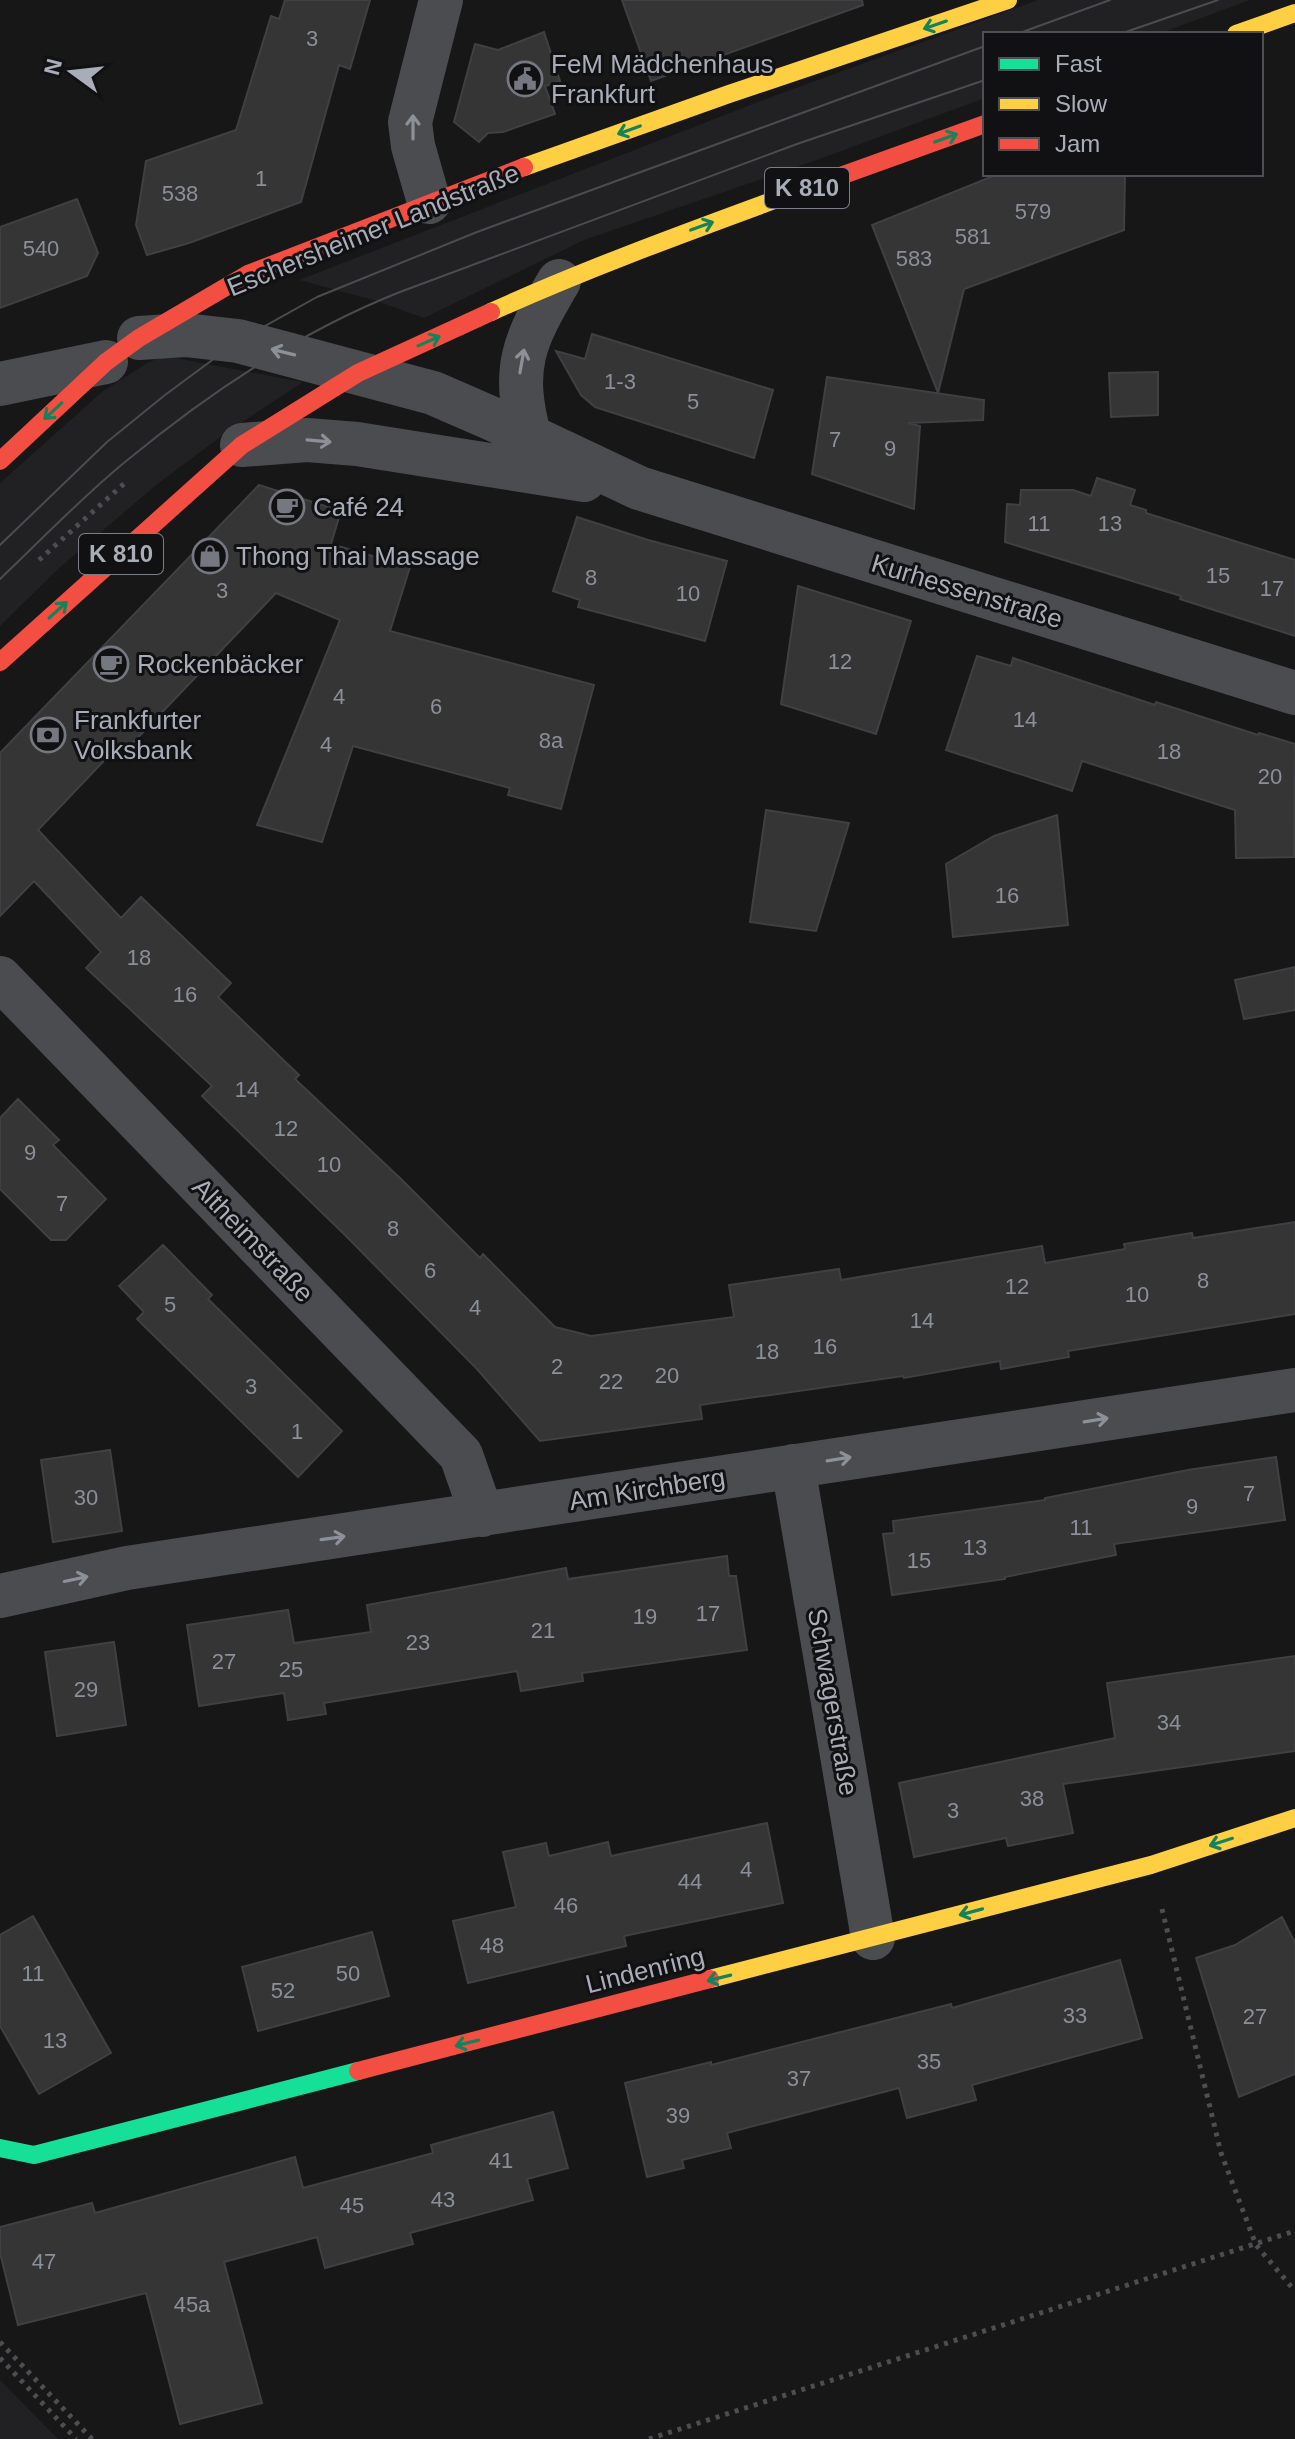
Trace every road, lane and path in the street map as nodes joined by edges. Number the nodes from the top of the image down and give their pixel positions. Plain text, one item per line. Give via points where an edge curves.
1 (441, 0) edge
2 (1008, 0) edge
3 (1295, 13) edge
4 (1242, 32) edge
5 (983, 125) edge
6 (429, 202) junction
7 (559, 281) junction
8 (123, 350) junction
9 (358, 373) junction
10 (0, 384) edge
11 (530, 438) junction
12 (242, 445) junction
13 (0, 461) edge
14 (138, 472) dead end
15 (639, 488) junction
16 (31, 567) dead end
17 (0, 662) edge
18 (1295, 693) edge
19 (0, 978) edge
20 (1295, 1390) edge
21 (793, 1466) junction
22 (482, 1515) junction
23 (0, 1596) edge
24 (1295, 1818) edge
25 (1151, 1865) junction
26 (873, 1938) junction
27 (2, 2149) edge
28 (1295, 2231) edge
29 (1256, 2245) junction
30 (1295, 2291) edge
31 (0, 2342) edge
32 (0, 2358) edge
33 (76, 2439) edge
34 (92, 2439) edge
35 (649, 2439) edge

6 -> 1 street via 410,122
2 -> 6 main road, Eschersheimer Landstraße
3 - 4 main road
7 -> 5 main road, K 810
6 - 8 main road, Eschersheimer Landstraße via 248,274
9 -> 7 main road, K 810
11 -> 7 street via 520,371 524,348
9 -> 8 street, Eschersheimer Landstraße via 238,341 185,335
8 - 10 street, Eschersheimer Landstraße
8 -> 13 main road
9 - 11 street, Kurhessenstraße via 433,393
9 - 12 main road, K 810
11 - 15 street, Kurhessenstraße
12 -> 15 street, Kurhessenstraße via 307,440 357,444
17 -> 12 main road, K 810
14 - 16 path
15 - 18 street, Kurhessenstraße
19 - 22 street, Altheimstraße via 461,1455
21 -> 20 street, Am Kirchberg
21 - 22 street, Am Kirchberg
21 - 26 street, Schwagerstraße
23 -> 22 street, Am Kirchberg via 127,1568
24 -> 25 main road, Lindenring
25 -> 26 main road, Lindenring
25 - 29 path via 1221,2153
26 -> 27 main road, Lindenring via 34,2155
28 - 29 path
29 - 30 path
29 - 35 path
31 - 34 path
32 - 33 path

